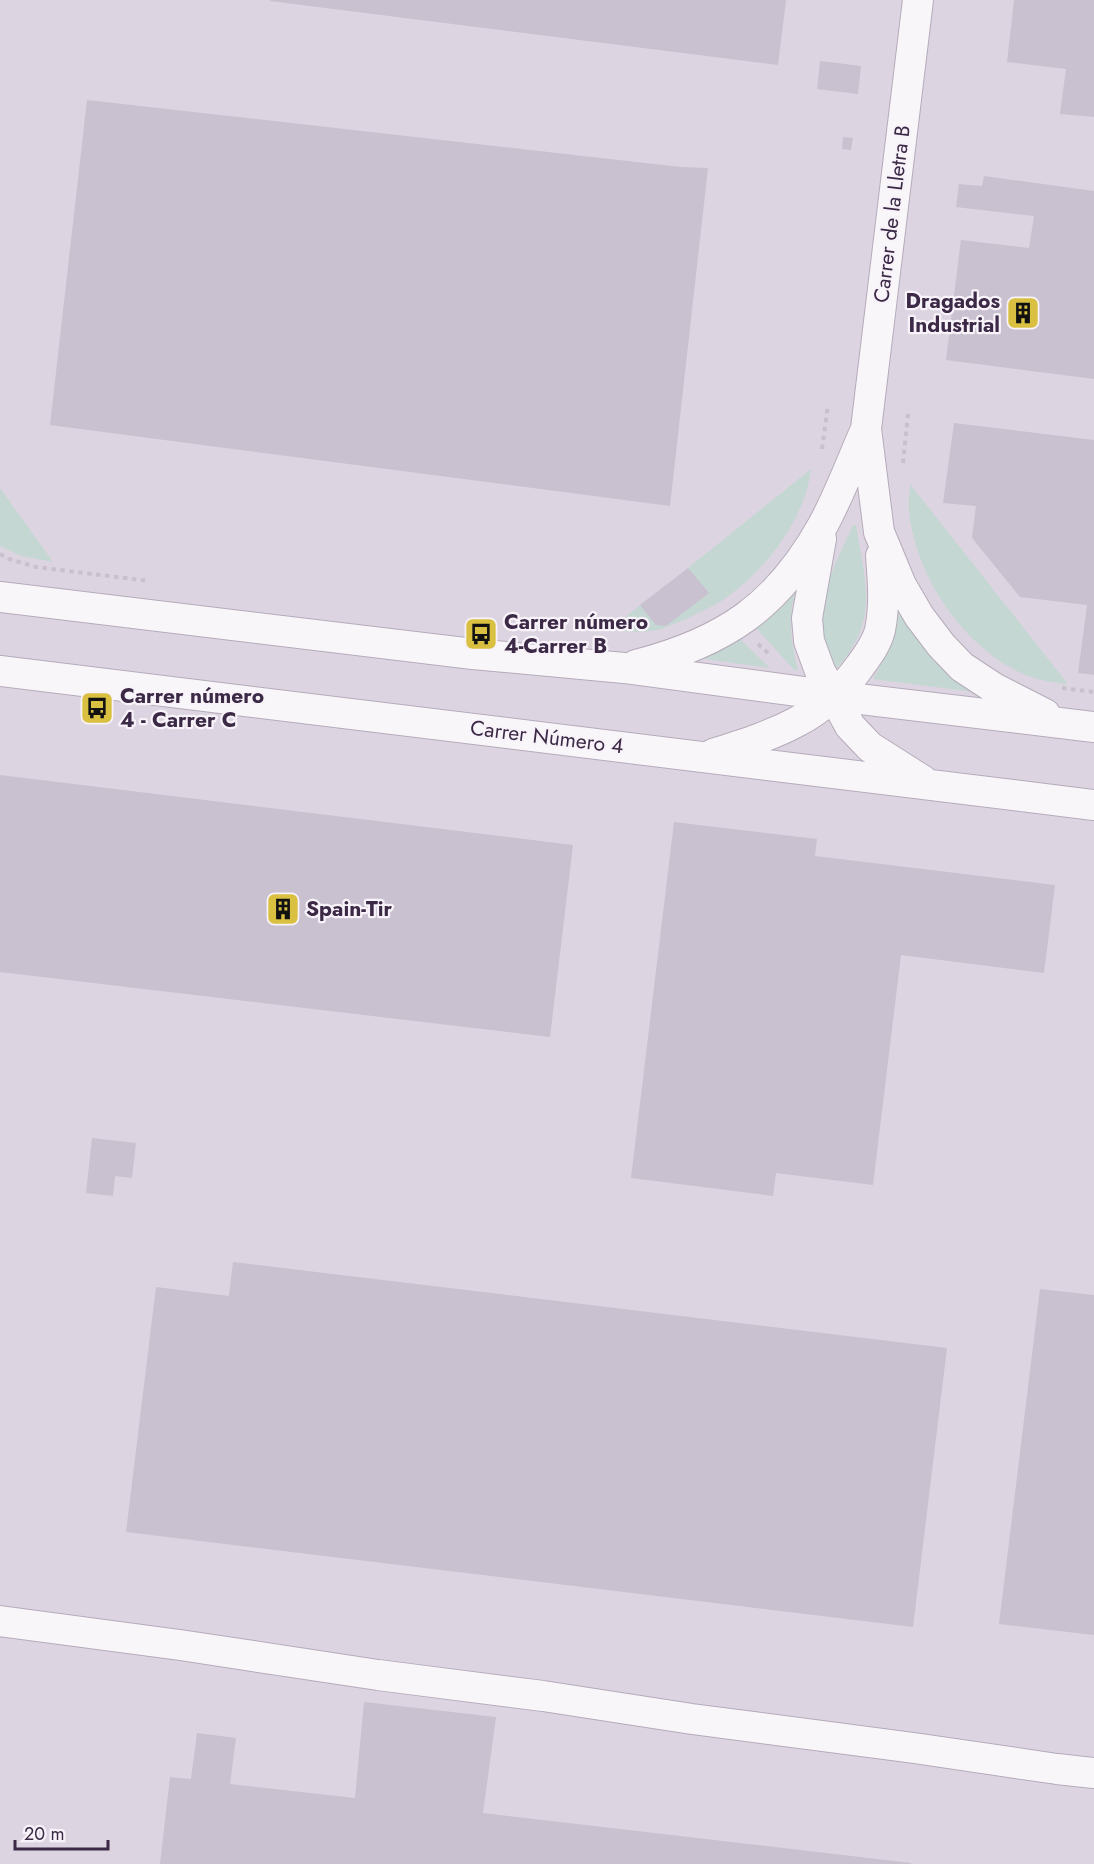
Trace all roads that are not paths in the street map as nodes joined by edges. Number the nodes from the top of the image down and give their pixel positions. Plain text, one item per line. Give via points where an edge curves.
1 (918, 0) edge
2 (866, 429) junction
3 (823, 525) junction
4 (879, 532) junction
5 (0, 580) edge
6 (0, 597) edge
7 (49, 603) junction
8 (624, 668) junction
9 (0, 672) edge
10 (834, 696) junction
11 (1063, 723) junction
12 (1094, 727) edge
13 (706, 756) junction
14 (928, 784) junction
15 (1094, 805) edge
16 (0, 1621) edge
17 (1094, 1773) edge

1 - 2 street, Carrer de la Lletra B
2 - 3 street
2 - 4 street
3 - 8 street via 782,586 761,606 702,642 668,657
3 - 10 street via 807,618 809,641
4 - 10 street via 884,598 879,632 870,652
4 - 11 street via 919,616 962,667 993,688
5 - 7 street
6 - 7 street
7 - 8 street via 461,653
8 - 10 street
9 - 13 street, Carrer Número 4
10 - 11 street
10 - 13 street via 801,721
10 - 14 street via 850,726 870,747
11 - 12 street
13 - 14 street, Carrer Número 4
14 - 15 street, Carrer Número 4
16 - 17 street

